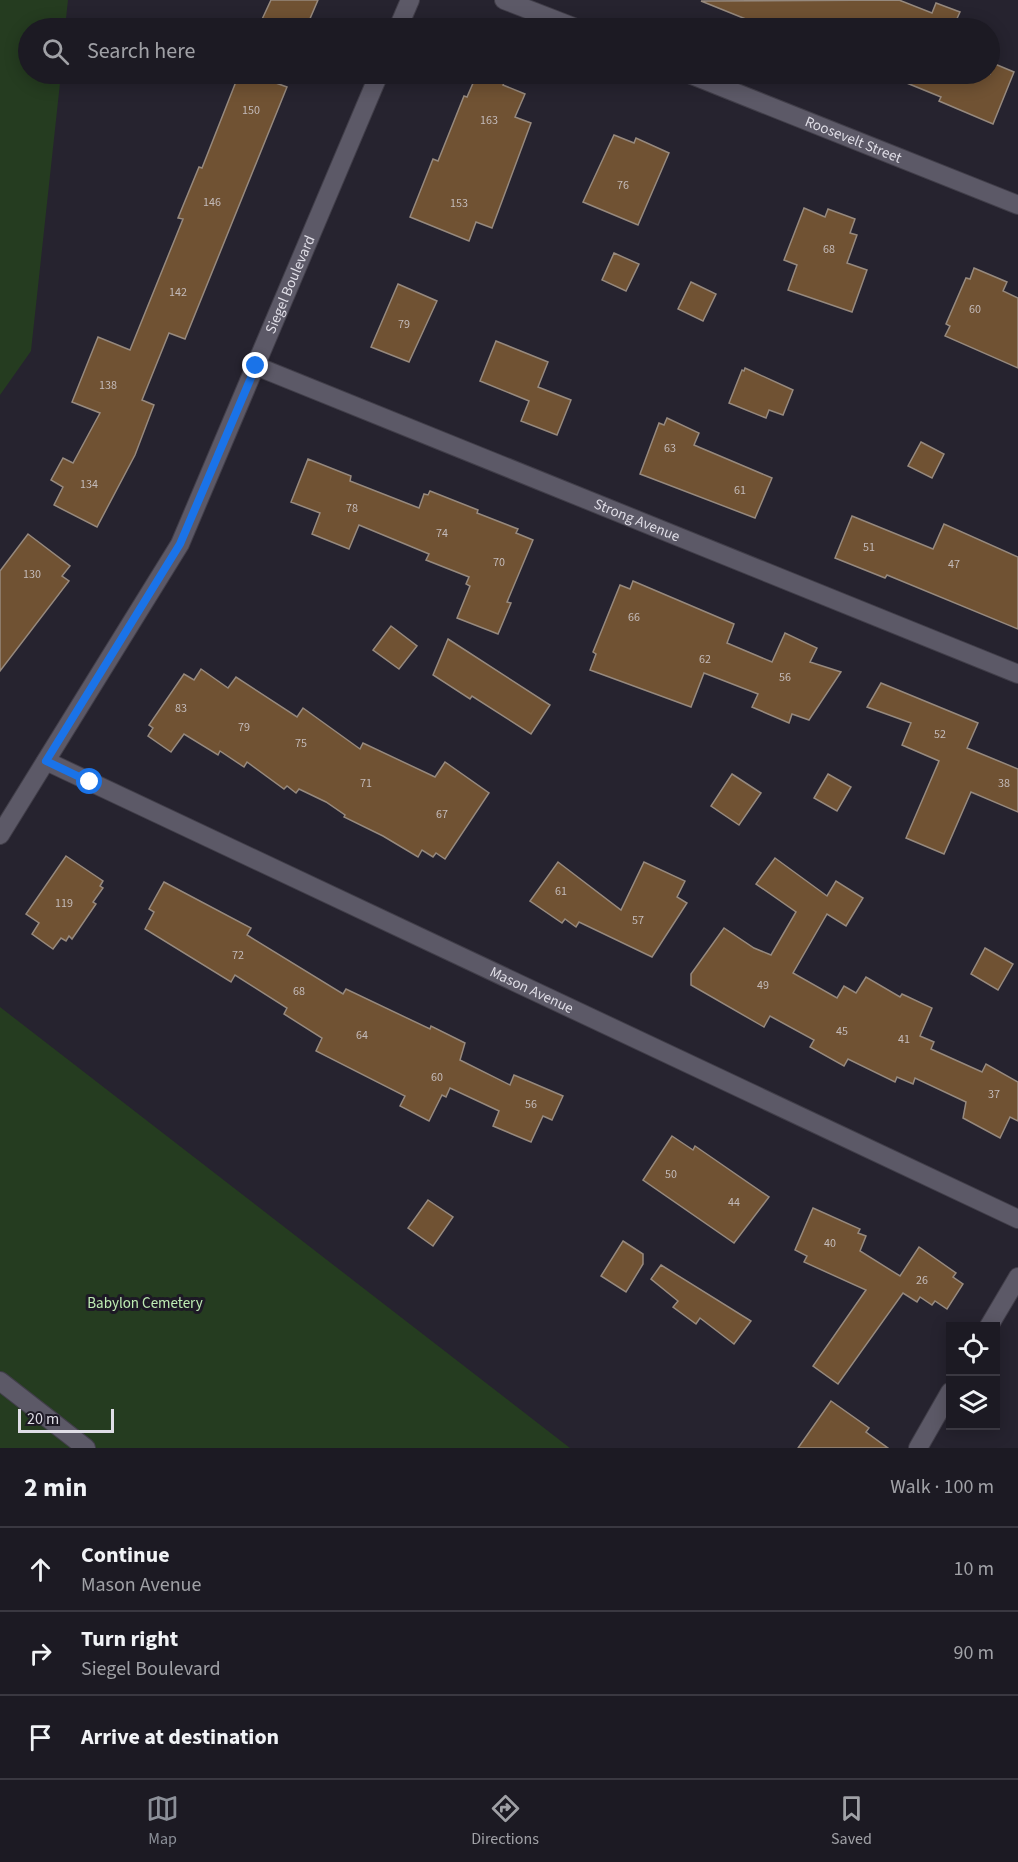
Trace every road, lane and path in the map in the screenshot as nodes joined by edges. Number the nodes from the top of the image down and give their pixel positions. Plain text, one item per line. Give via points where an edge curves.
1 (410, 0) edge
2 (504, 0) edge
3 (402, 18) edge
4 (550, 18) edge
5 (375, 84) edge
6 (714, 84) edge
7 (1018, 205) edge
8 (256, 366) junction
9 (1018, 674) edge
10 (46, 761) junction
11 (0, 835) edge
12 (1018, 1219) edge
13 (1018, 1277) edge
14 (991, 1322) edge
15 (0, 1381) edge
16 (946, 1400) edge
17 (86, 1448) edge
18 (918, 1448) edge

1 - 3 street
2 - 4 street
5 - 8 street, Siegel Boulevard
6 - 7 street, Roosevelt Street
8 - 9 street, Strong Avenue
8 - 10 street, Siegel Boulevard via 180,544
10 - 11 street, Siegel Boulevard
10 - 12 street, Mason Avenue
13 - 14 street
15 - 17 street
16 - 18 street

